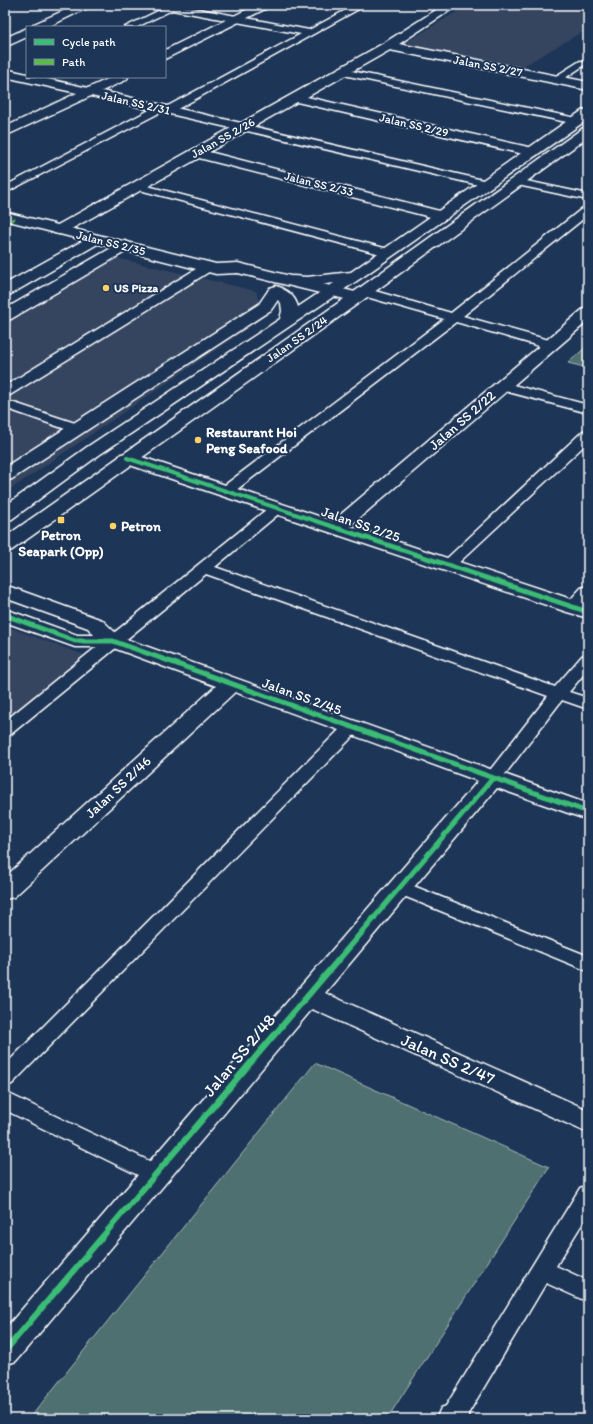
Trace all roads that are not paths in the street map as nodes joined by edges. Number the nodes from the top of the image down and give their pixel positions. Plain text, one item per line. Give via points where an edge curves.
1 (85, 5) edge
2 (157, 5) edge
3 (265, 5) edge
4 (362, 5) edge
5 (452, 5) edge
6 (174, 6) edge
7 (237, 19) junction
8 (40, 26) edge
9 (132, 26) edge
10 (26, 32) edge
11 (311, 33) junction
12 (5, 42) edge
13 (388, 46) junction
14 (166, 55) edge
15 (580, 64) dead end
16 (342, 72) junction
17 (5, 73) edge
18 (26, 77) edge
19 (30, 78) edge
20 (120, 78) edge
21 (556, 80) junction
22 (588, 86) edge
23 (91, 92) junction
24 (295, 98) junction
25 (164, 109) junction
26 (588, 113) edge
27 (576, 121) junction
28 (244, 127) junction
29 (588, 131) edge
30 (5, 132) edge
31 (532, 152) junction
32 (197, 153) junction
33 (517, 182) junction
34 (487, 184) junction
35 (136, 186) junction
36 (5, 190) edge
37 (588, 197) edge
38 (588, 209) edge
39 (5, 216) edge
40 (442, 216) junction
41 (59, 230) junction
42 (96, 239) junction
43 (125, 246) junction
44 (388, 252) junction
45 (212, 268) junction
46 (359, 273) junction
47 (293, 281) junction
48 (5, 291) edge
49 (276, 291) junction
50 (332, 291) junction
51 (361, 294) junction
52 (316, 301) junction
53 (341, 308) junction
54 (588, 313) edge
55 (5, 316) edge
56 (454, 317) junction
57 (287, 321) junction
58 (551, 345) junction
59 (502, 386) junction
60 (5, 392) edge
61 (5, 404) edge
62 (588, 409) edge
63 (76, 428) junction
64 (588, 434) edge
65 (128, 458) junction
66 (5, 475) edge
67 (226, 491) junction
68 (277, 508) junction
69 (5, 515) edge
70 (336, 528) junction
71 (5, 546) edge
72 (447, 566) junction
73 (204, 568) junction
74 (5, 591) edge
75 (588, 592) edge
76 (581, 610) edge
77 (5, 615) edge
78 (112, 641) junction
79 (588, 659) edge
80 (231, 684) junction
81 (558, 694) junction
82 (588, 704) edge
83 (352, 727) junction
84 (5, 730) edge
85 (494, 778) junction
86 (588, 812) edge
87 (401, 887) junction
88 (5, 891) edge
89 (588, 964) edge
90 (307, 996) junction
91 (5, 1078) edge
92 (5, 1100) edge
93 (588, 1122) edge
94 (156, 1174) junction
95 (588, 1194) edge
96 (542, 1270) junction
97 (588, 1292) edge
98 (5, 1350) edge
99 (453, 1419) edge

1 - 8 street
2 - 6 lane
3 - 7 street
4 - 11 lane
5 - 13 street, Jalan SS 2/26
6 - 7 lane
6 - 9 lane
7 - 11 lane
7 - 14 street
10 - 12 street
11 - 25 lane
13 - 16 street, Jalan SS 2/26
13 - 21 street, Jalan SS 2/27
15 - 21 lane
16 - 24 street, Jalan SS 2/26
16 - 27 lane
17 - 18 street, Jalan SS 2/31
19 - 23 street, Jalan SS 2/31
20 - 23 street
21 - 22 street, Jalan SS 2/27
23 - 25 street, Jalan SS 2/31
23 - 30 street
24 - 28 street, Jalan SS 2/26
24 - 31 street, Jalan SS 2/29
25 - 28 street, Jalan SS 2/31
25 - 36 lane
26 - 27 street, Jalan SS 2/24
27 - 31 street, Jalan SS 2/24
28 - 32 street, Jalan SS 2/26
28 - 34 lane
29 - 33 street, Jalan SS 2/24
31 - 34 street, Jalan SS 2/24
32 - 35 street, Jalan SS 2/26
32 - 40 street, Jalan SS 2/33
33 - 37 lane
33 - 51 street, Jalan SS 2/24
34 - 40 street, Jalan SS 2/24
35 - 41 street, Jalan SS 2/26
35 - 44 lane
38 - 56 lane
39 - 41 street, Jalan SS 2/35
40 - 44 street, Jalan SS 2/24
41 - 42 street, Jalan SS 2/35
42 - 43 street, Jalan SS 2/35
42 - 48 street
43 - 45 street, Jalan SS 2/35
43 - 55 street
44 - 46 street, Jalan SS 2/24
45 - 47 street, Jalan SS 2/35 via 238,268
45 - 49 street, Jalan SS 2/35 via 222,276
45 - 60 lane
46 - 47 street via 331,279
46 - 50 street, Jalan SS 2/24
47 - 50 street, Jalan SS 2/35
49 - 52 street, Jalan SS 2/35
49 - 57 street via 287,298 291,307
49 - 63 street via 265,307
50 - 51 street, Jalan SS 2/35
50 - 52 street, Jalan SS 2/24
51 - 53 street, Jalan SS 2/24
51 - 56 lane
52 - 53 street, Jalan SS 2/35
52 - 57 street, Jalan SS 2/24
53 - 65 street, Jalan SS 2/24
54 - 58 street, Jalan SS 2/22
56 - 58 lane
56 - 67 lane
57 - 69 street, Jalan SS 2/24 via 94,451
58 - 59 street, Jalan SS 2/22
59 - 62 lane
59 - 70 street, Jalan SS 2/22
61 - 63 lane
63 - 66 street
64 - 72 lane
65 - 67 street, Jalan SS 2/25
65 - 71 street, Jalan SS 2/24
67 - 68 street, Jalan SS 2/25
68 - 70 street, Jalan SS 2/25
68 - 73 lane
70 - 72 street, Jalan SS 2/25
72 - 76 street, Jalan SS 2/25
73 - 78 lane
73 - 81 lane
74 - 78 street, Jalan SS 2/45 via 94,624
75 - 76 street
77 - 78 street, Jalan SS 2/45 via 75,641
78 - 80 street, Jalan SS 2/45
78 - 84 lane
79 - 81 lane
80 - 83 street, Jalan SS 2/45
80 - 88 street, Jalan SS 2/46
81 - 82 lane
81 - 85 lane
83 - 85 street, Jalan SS 2/45
83 - 91 lane
85 - 86 street, Jalan SS 2/45
85 - 87 street, Jalan SS 2/48
87 - 89 lane
87 - 90 street, Jalan SS 2/48
90 - 93 street, Jalan SS 2/47
90 - 94 street, Jalan SS 2/48
92 - 94 lane
94 - 98 street, Jalan SS 2/48
95 - 96 lane
96 - 97 lane
96 - 99 lane

